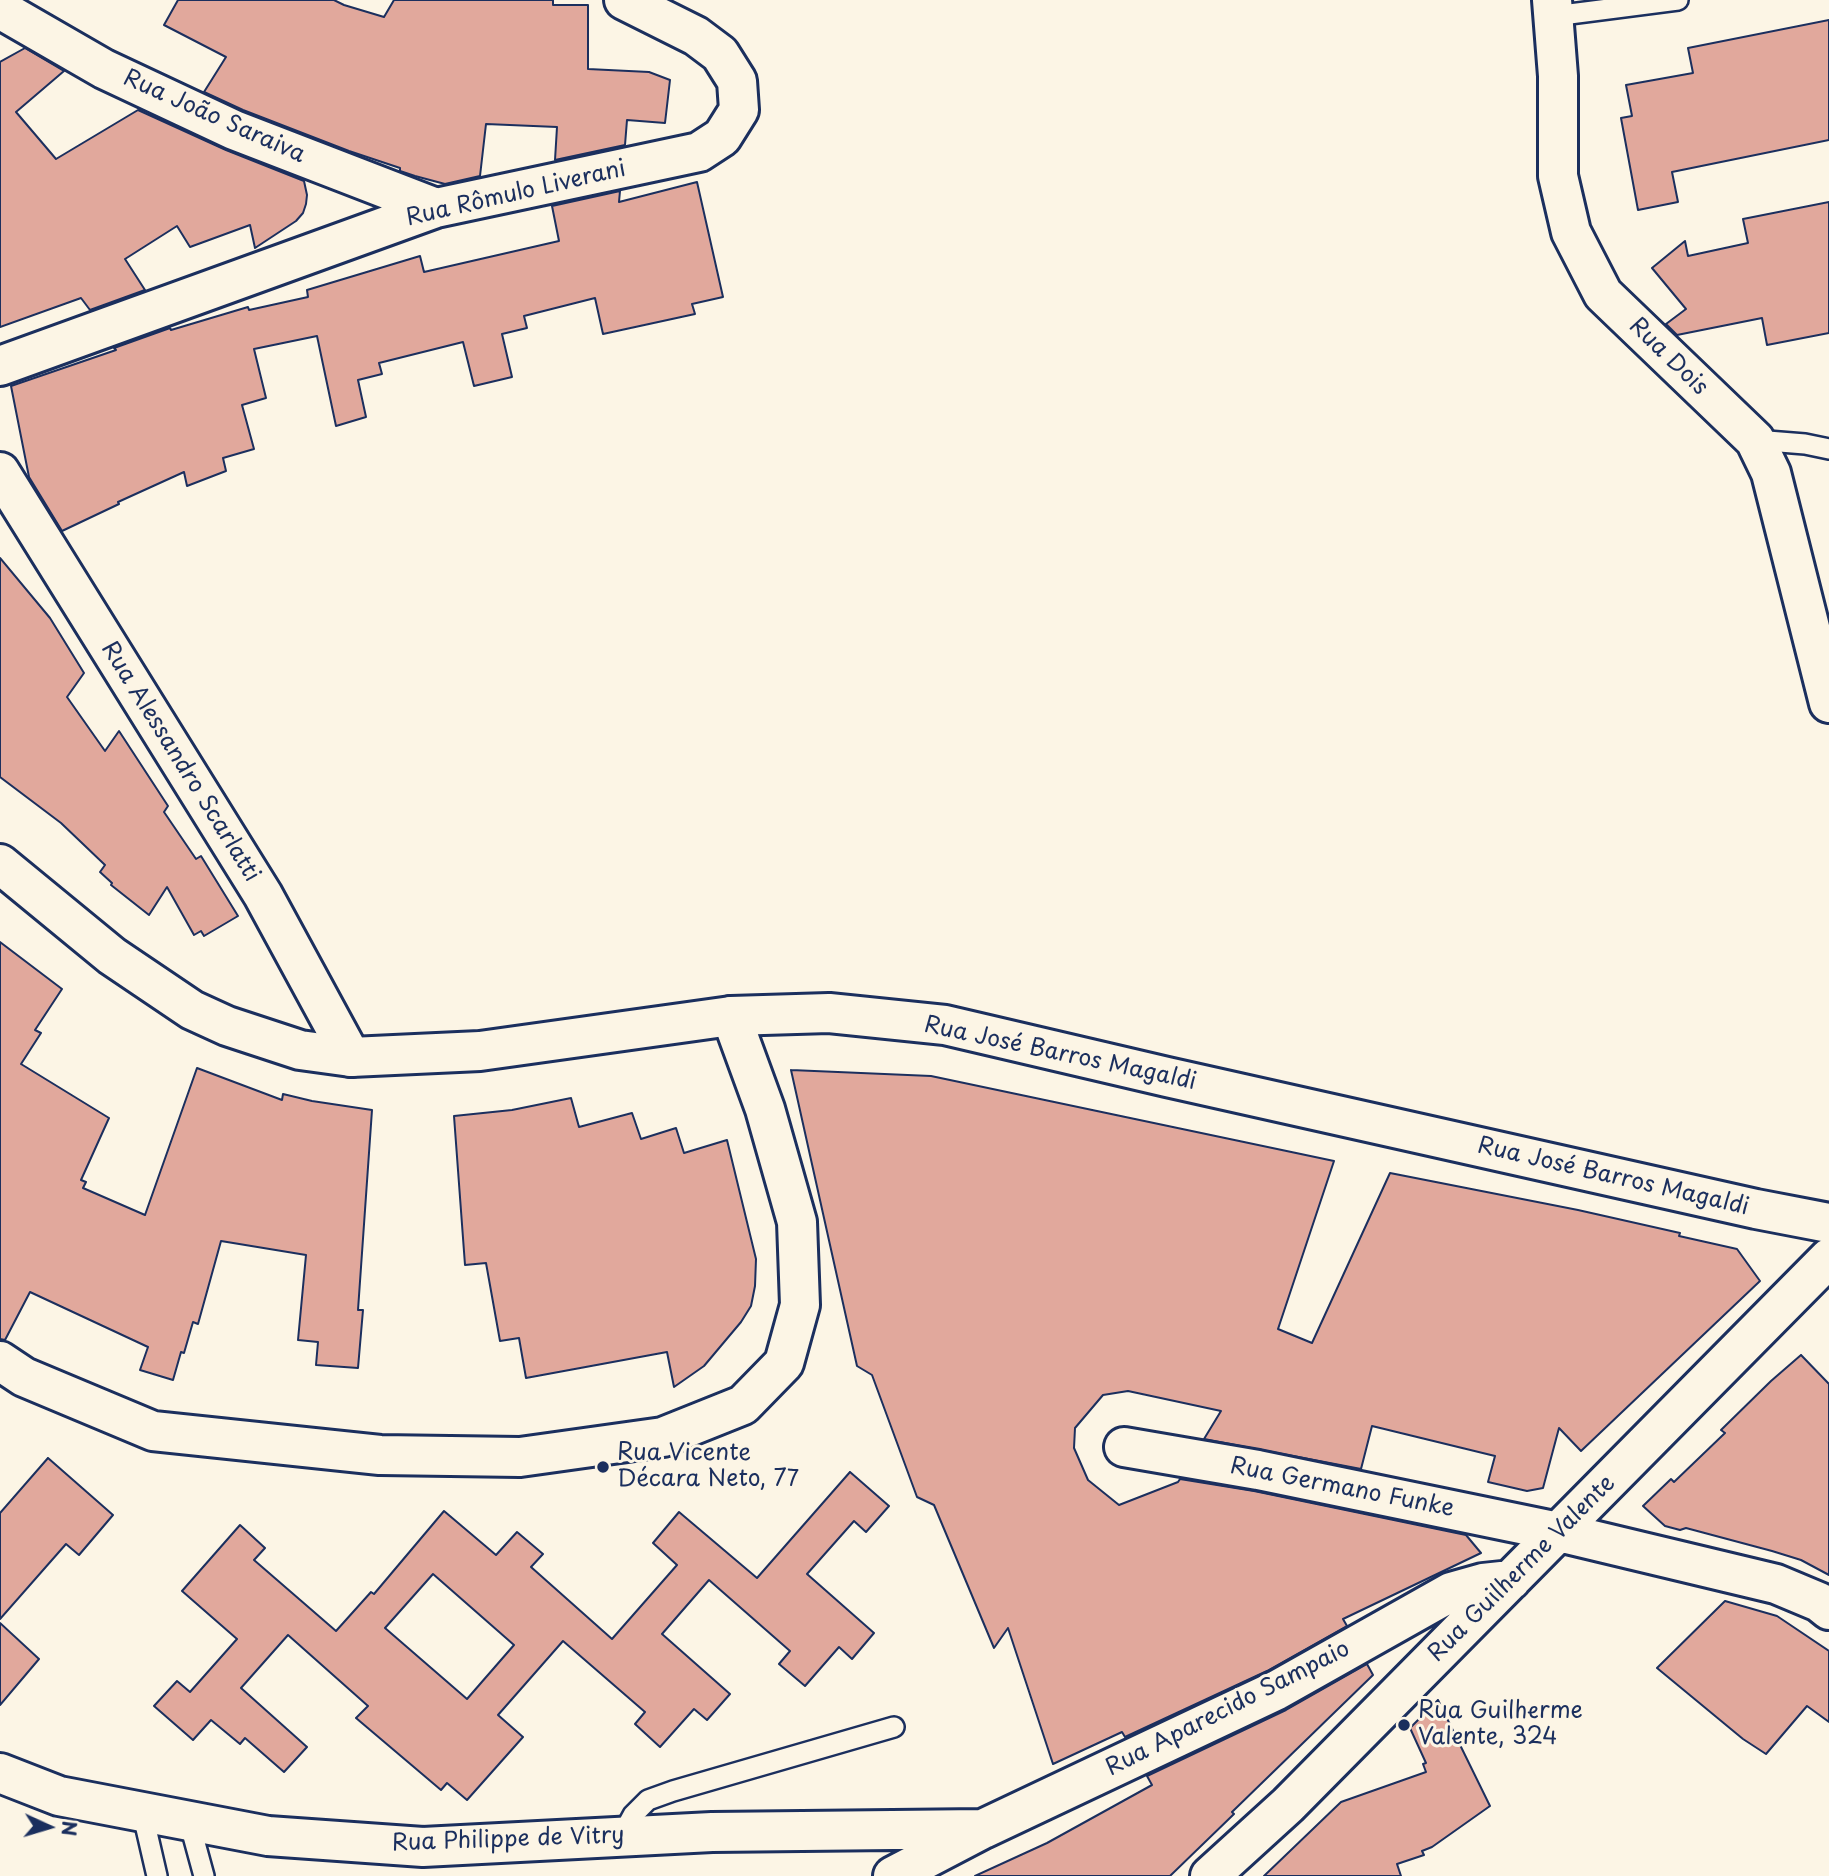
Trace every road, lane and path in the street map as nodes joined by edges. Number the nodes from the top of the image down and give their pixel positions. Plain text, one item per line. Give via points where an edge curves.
1 (624, 0) edge
2 (1678, 0) edge
3 (1553, 8) edge
4 (0, 9) edge
5 (436, 208) junction
6 (0, 366) edge
7 (1755, 440) junction
8 (1829, 449) edge
9 (0, 472) edge
10 (1829, 703) edge
11 (0, 864) edge
12 (732, 1016) junction
13 (351, 1057) junction
14 (1829, 1223) edge
15 (1829, 1258) edge
16 (0, 1361) edge
17 (1124, 1447) dead end
18 (1559, 1532) junction
19 (1511, 1580) junction
20 (1829, 1610) edge
21 (894, 1727) dead end
22 (0, 1773) edge
23 (142, 1811) junction
24 (189, 1821) junction
25 (983, 1829) junction
26 (621, 1837) junction
27 (157, 1876) edge
28 (204, 1876) edge
29 (893, 1876) edge
30 (1210, 1876) edge

1 - 5 street, Rua Rômulo Liverani via 696,36 720,54 737,81 739,110 722,137 699,152
2 - 3 lane
3 - 7 street, Rua Dois via 1558,176 1571,232 1602,294
4 - 5 street, Rua João Saraiva via 104,69 234,130
5 - 6 street, Rua Rômulo Liverani
7 - 8 lane
7 - 10 street, Rua Dois via 1771,473
9 - 13 street, Rua Alessandro Scarlatti via 263,895
11 - 13 street, Rua José Barros Magaldi via 112,956 192,1010 300,1050
12 - 13 street, Rua José Barros Magaldi via 480,1051
12 - 14 street, Rua José Barros Magaldi via 829,1013 945,1025
12 - 16 street via 797,1222 800,1305 784,1363 743,1405 663,1437 520,1457 380,1455 153,1431 24,1377
15 - 18 street, Rua Guilherme Valente
17 - 18 street, Rua Germano Funke
18 - 19 street, Rua Guilherme Valente
18 - 20 street, Rua Germano Funke via 1776,1584
19 - 25 street, Rua Aparecido Sampaio via 1451,1592 1277,1690
19 - 30 street, Rua Guilherme Valente via 1288,1805
21 - 26 lane via 648,1800
22 - 23 street, Rua Philippe de Vitry via 59,1796
23 - 24 street, Rua Philippe de Vitry
23 - 27 lane
24 - 26 street, Rua Philippe de Vitry via 268,1836 423,1847
24 - 28 lane
25 - 26 street, Rua Philippe de Vitry
25 - 29 street, Rua Aparecido Sampaio

